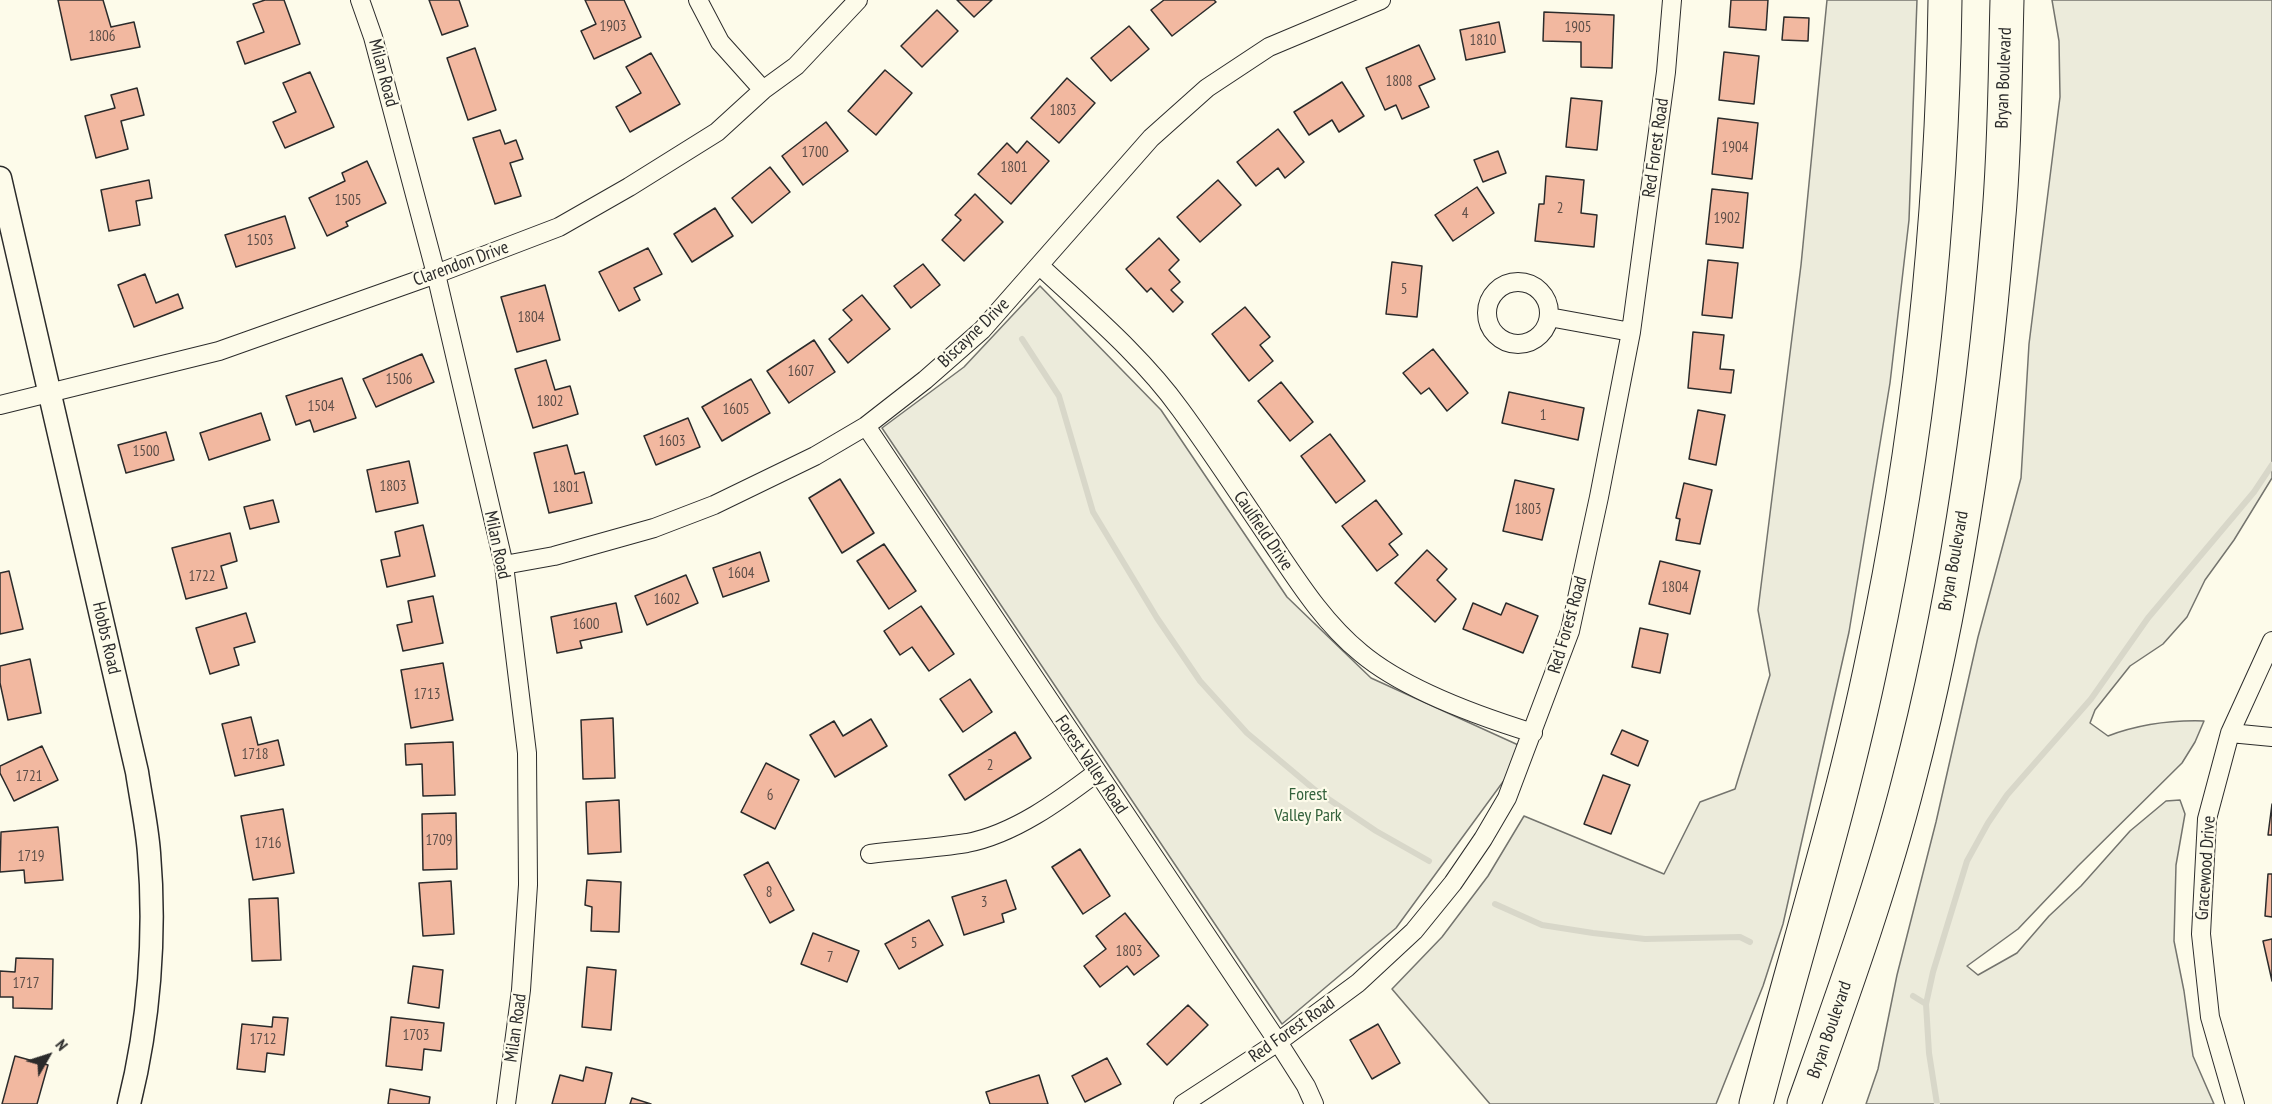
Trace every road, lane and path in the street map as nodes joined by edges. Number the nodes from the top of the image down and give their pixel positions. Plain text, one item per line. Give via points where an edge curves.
1 (360, 0) edge
2 (698, 0) edge
3 (858, 0) edge
4 (1381, 0) edge
5 (1671, 0) edge
6 (1945, 0) edge
7 (2007, 0) edge
8 (763, 90) junction
9 (0, 178) edge
10 (1040, 266) junction
11 (436, 274) junction
12 (1549, 317) dead end
13 (1631, 332) junction
14 (51, 392) junction
15 (0, 405) edge
16 (866, 426) junction
17 (504, 565) junction
18 (2272, 641) edge
19 (1533, 733) junction
20 (2230, 733) junction
21 (2272, 737) edge
22 (1096, 773) junction
23 (870, 854) dead end
24 (1278, 1042) junction
25 (129, 1104) edge
26 (506, 1104) edge
27 (1183, 1104) edge
28 (1314, 1104) edge
29 (1756, 1104) edge
30 (1804, 1104) edge
31 (2235, 1104) edge

1 - 11 street, Milan Road
2 - 8 street via 720,42
3 - 8 street, Clarendon Drive via 796,66
4 - 10 street, Biscayne Drive via 1269,47 1207,88 1151,138
5 - 13 street, Red Forest Road via 1666,72
6 - 29 highway via 1935,236 1916,410 1893,552 1842,791
7 - 30 highway, Bryan Boulevard via 1998,225 1957,555 1906,792 1863,935
8 - 11 street, Clarendon Drive via 717,132 559,227
9 - 14 street, Hobbs Road
10 - 16 street, Biscayne Drive via 982,330
10 - 19 street, Caulfield Drive via 1132,352 1179,407 1302,588 1361,653 1406,683
11 - 14 street, Clarendon Drive via 219,351
11 - 17 street, Milan Road
12 - 13 street
13 - 19 street, Red Forest Road via 1570,631
14 - 15 street, Clarendon Drive
14 - 25 street, Hobbs Road via 137,772 149,852 150,948 141,1058
16 - 17 street, Biscayne Drive via 795,466 674,521 554,556
16 - 22 street, Forest Valley Road
17 - 26 street, Milan Road via 527,753 528,885 521,990
18 - 20 street, Gracewood Drive
19 - 24 street, Red Forest Road via 1507,798 1484,839 1421,922 1358,983
20 - 21 street
20 - 31 street, Gracewood Drive via 2207,819 2202,934 2210,1017
22 - 23 street via 1015,826 969,842
22 - 24 street, Forest Valley Road
24 - 27 street, Red Forest Road
24 - 28 street, Forest Valley Road

